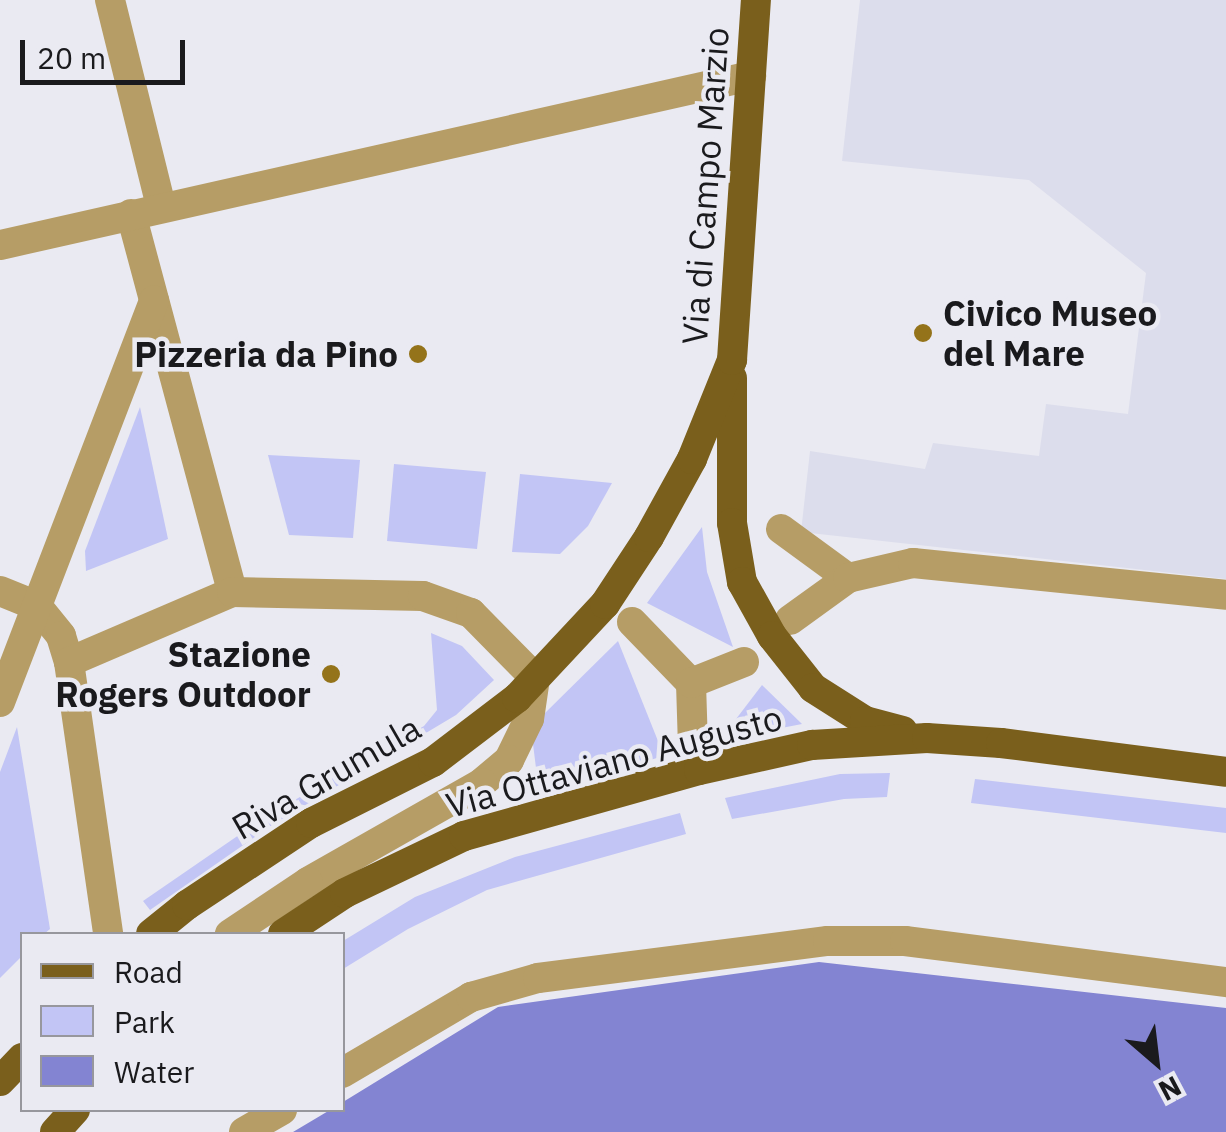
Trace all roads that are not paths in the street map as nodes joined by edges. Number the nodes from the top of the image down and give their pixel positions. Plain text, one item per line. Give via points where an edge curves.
1 (110, 0) edge
2 (756, 0) edge
3 (751, 76) junction
4 (161, 206) junction
5 (131, 214) junction
6 (0, 245) edge
7 (154, 302) junction
8 (732, 360) junction
9 (781, 529) dead end
10 (848, 578) junction
11 (0, 592) edge
12 (232, 592) junction
13 (1226, 595) edge
14 (37, 606) junction
15 (790, 620) dead end
16 (632, 622) dead end
17 (69, 662) junction
18 (744, 662) dead end
19 (535, 678) junction
20 (691, 682) junction
21 (0, 702) edge
22 (927, 738) junction
23 (693, 748) dead end
24 (1226, 772) edge
25 (108, 932) edge
26 (153, 932) edge
27 (233, 932) edge
28 (285, 932) edge
29 (1226, 982) edge
30 (20, 1060) edge
31 (345, 1072) edge
32 (0, 1082) edge
33 (73, 1112) edge
34 (279, 1112) edge
35 (55, 1132) edge
36 (244, 1132) edge

1 - 4 street
2 - 3 main road, Via di Campo Marzio
3 - 4 street
3 - 8 main road, Via di Campo Marzio
4 - 5 street
5 - 6 street
5 - 7 street
7 - 12 street
7 - 14 street
8 - 19 main road, Via di Campo Marzio via 692,459 649,537 605,604
8 - 22 main road via 732,523 742,582 772,636 813,688 864,721
9 - 10 street
10 - 13 street via 913,562
10 - 15 street
11 - 14 street
12 - 17 street
12 - 19 street via 423,596 471,612
14 - 17 street via 61,636
14 - 21 street
16 - 20 street
17 - 25 street
18 - 20 street
19 - 26 main road, Riva Grumula via 433,762 311,824
19 - 27 street via 529,719 509,760 482,784
20 - 23 street
22 - 24 main road, Via Ottaviano Augusto
22 - 28 main road, Via Ottaviano Augusto via 812,745 464,836 345,893
29 - 31 street via 905,942 828,941 538,978 471,997
30 - 32 main road
33 - 35 main road
34 - 36 street

